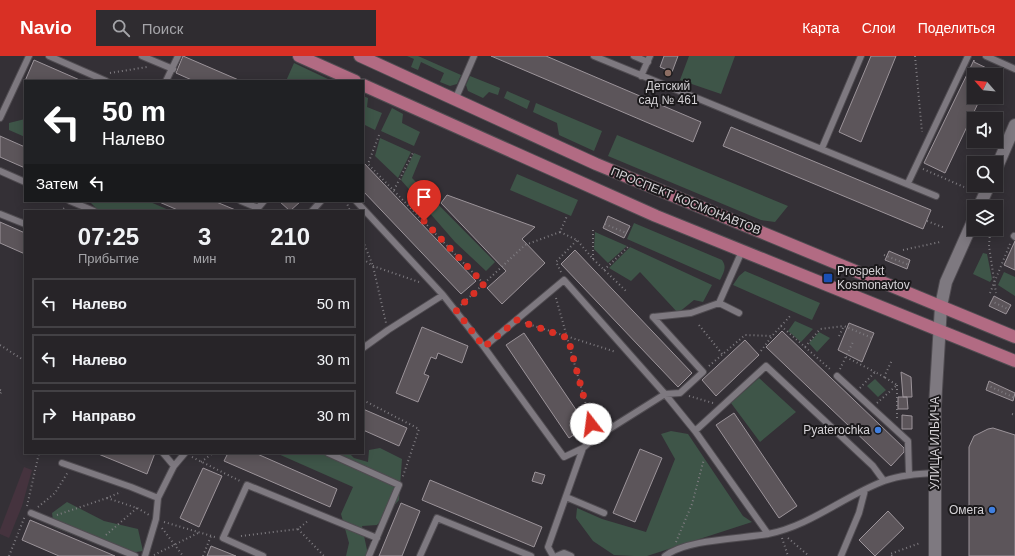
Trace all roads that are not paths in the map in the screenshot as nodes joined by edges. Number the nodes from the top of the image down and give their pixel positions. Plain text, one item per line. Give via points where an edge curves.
1 (29, 56) edge
2 (49, 56) edge
3 (142, 56) edge
4 (178, 56) edge
5 (300, 56) edge
6 (360, 56) edge
7 (474, 56) edge
8 (594, 56) edge
9 (634, 56) edge
10 (861, 56) edge
11 (968, 56) edge
12 (986, 56) edge
13 (649, 59) edge
14 (1015, 69) edge
15 (173, 70) junction
16 (641, 76) junction
17 (104, 80) edge
18 (167, 80) edge
19 (353, 80) edge
20 (364, 85) edge
21 (455, 100) junction
22 (0, 118) edge
23 (1015, 125) edge
24 (822, 148) junction
25 (1001, 156) edge
26 (0, 171) edge
27 (24, 182) edge
28 (908, 183) junction
29 (936, 196) dead end
30 (244, 202) edge
31 (320, 202) edge
32 (357, 202) edge
33 (78, 208) edge
34 (89, 210) edge
35 (258, 210) edge
36 (313, 210) edge
37 (0, 214) edge
38 (24, 224) edge
39 (967, 235) edge
40 (742, 252) junction
41 (443, 295) junction
42 (719, 303) junction
43 (941, 306) junction
44 (739, 313) dead end
45 (938, 331) junction
46 (1015, 337) edge
47 (364, 347) edge
48 (484, 347) junction
49 (1015, 361) edge
50 (837, 376) road end
51 (665, 394) junction
52 (696, 431) junction
53 (583, 448) junction
54 (164, 454) edge
55 (184, 454) edge
56 (330, 454) edge
57 (62, 463) dead end
58 (174, 466) junction
59 (935, 474) junction
60 (909, 475) junction
61 (884, 480) junction
62 (865, 490) junction
63 (566, 497) junction
64 (158, 498) junction
65 (32, 512) road end
66 (604, 513) dead end
67 (768, 534) junction
68 (377, 538) junction
69 (135, 556) edge
70 (145, 556) edge
71 (263, 556) edge
72 (369, 556) edge
73 (420, 556) edge
74 (531, 556) edge
75 (553, 556) edge
76 (557, 556) edge
77 (570, 556) edge
78 (665, 556) edge
79 (841, 556) edge
80 (935, 556) edge

1 - 22 lane
2 - 17 lane
3 - 15 lane
4 - 15 lane
5 - 19 main road
6 - 21 main road, ПРОСПЕКТ КОСМОНАВТОВ
7 - 21 lane
8 - 16 lane
9 - 13 lane
10 - 24 lane
11 - 28 lane
12 - 14 lane
13 - 16 lane
15 - 18 lane
16 - 24 lane
20 - 40 main road, ПРОСПЕКТ КОСМОНАВТОВ via 613,198
21 - 43 main road, ПРОСПЕКТ КОСМОНАВТОВ via 596,164
23 - 25 main road
24 - 28 lane
26 - 27 lane
28 - 29 lane
30 - 35 lane
31 - 36 lane
32 - 41 lane
33 - 34 lane
37 - 38 lane
39 - 43 main road, УЛИЦА ИЛЬИЧА via 946,282
40 - 42 lane
40 - 45 main road, ПРОСПЕКТ КОСМОНАВТОВ
41 - 47 lane
41 - 48 lane
42 - 44 lane
42 - 51 lane via 690,313 653,317 703,372 680,393
43 - 45 main road, УЛИЦА ИЛЬИЧА
43 - 46 main road, ПРОСПЕКТ КОСМОНАВТОВ
45 - 49 main road, ПРОСПЕКТ КОСМОНАВТОВ
45 - 59 main road, УЛИЦА ИЛЬИЧА
48 - 51 lane via 564,280
48 - 53 lane via 564,457
50 - 60 lane via 908,442
51 - 52 lane
51 - 53 lane
52 - 61 lane via 766,366 873,466
52 - 67 lane
53 - 63 lane
54 - 58 lane
55 - 58 lane
56 - 68 lane via 399,485
57 - 64 lane
58 - 64 lane
59 - 60 lane
59 - 80 main road, УЛИЦА ИЛЬИЧА
60 - 61 lane
61 - 62 lane
62 - 67 lane via 810,519
62 - 79 lane via 859,513
63 - 66 lane
63 - 75 lane via 548,547
64 - 70 lane via 156,519
65 - 69 lane
67 - 78 lane via 728,538 673,550
68 - 71 lane via 247,485 223,538
68 - 72 lane
73 - 74 lane via 437,518
76 - 77 lane via 564,553

